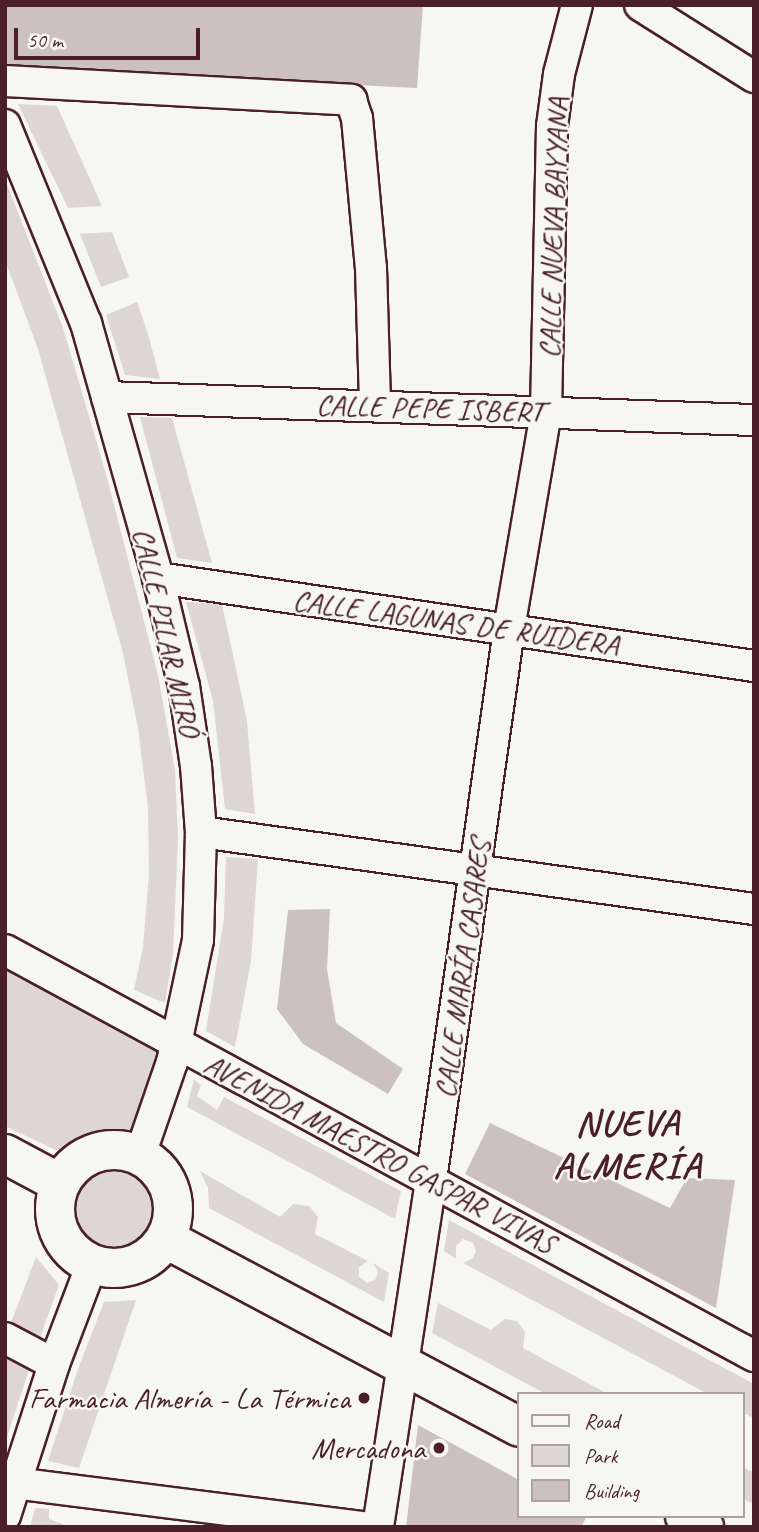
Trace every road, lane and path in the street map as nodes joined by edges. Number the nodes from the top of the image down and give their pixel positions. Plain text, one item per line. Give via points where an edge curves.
1 (577, 5) edge
2 (640, 5) edge
3 (754, 77) edge
4 (5, 81) edge
5 (5, 125) edge
6 (107, 397) junction
7 (375, 405) junction
8 (546, 412) junction
9 (754, 420) edge
10 (159, 578) junction
11 (509, 630) junction
12 (754, 666) edge
13 (201, 832) junction
14 (477, 869) junction
15 (754, 909) edge
16 (5, 950) edge
17 (176, 1043) junction
18 (5, 1154) edge
19 (140, 1155) junction
20 (431, 1180) junction
21 (59, 1183) junction
22 (166, 1239) junction
23 (92, 1264) junction
24 (5, 1338) edge
25 (752, 1347) edge
26 (54, 1364) junction
27 (403, 1364) junction
28 (518, 1426) edge
29 (9, 1481) edge
30 (5, 1516) edge
31 (688, 1518) edge
32 (363, 1527) edge
33 (378, 1527) edge
34 (704, 1527) edge

1 - 8 street, CALLE NUEVA BAYYANA via 559,74 552,126
2 - 3 street
4 - 7 street via 351,100 357,118 371,268
5 - 6 street, CALLE PILAR MIRÓ via 86,323
6 - 7 street, CALLE PEPE ISBERT
6 - 10 street, CALLE PILAR MIRÓ
7 - 8 street, CALLE PEPE ISBERT
8 - 9 street, CALLE PEPE ISBERT
8 - 11 street, CALLE MARÍA CASARES
10 - 11 street, CALLE LAGUNAS DE RUIDERA
10 - 13 street, CALLE PILAR MIRÓ via 184,687
11 - 12 street, CALLE LAGUNAS DE RUIDERA
11 - 14 street, CALLE MARÍA CASARES
13 - 14 street
13 - 17 street, CALLE PILAR MIRÓ via 198,940
14 - 15 street
14 - 20 street, CALLE MARÍA CASARES
16 - 17 street, AVENIDA MAESTRO GASPAR VIVAS
17 - 19 street, CALLE PILAR MIRÓ
17 - 20 street, AVENIDA MAESTRO GASPAR VIVAS
18 - 21 main road
19 - 21 main road via 115,1149 98,1152 70,1168
19 - 22 main road via 160,1172 171,1197
20 - 25 street, AVENIDA MAESTRO GASPAR VIVAS
20 - 27 street, CALLE MARÍA CASARES
21 - 23 main road via 54,1208 60,1234
22 - 23 main road via 136,1265 123,1269
22 - 27 main road
23 - 26 street
24 - 26 street
26 - 29 street
27 - 28 main road
27 - 33 street, CALLE MARÍA CASARES
29 - 30 street
29 - 32 street
31 - 34 main road

